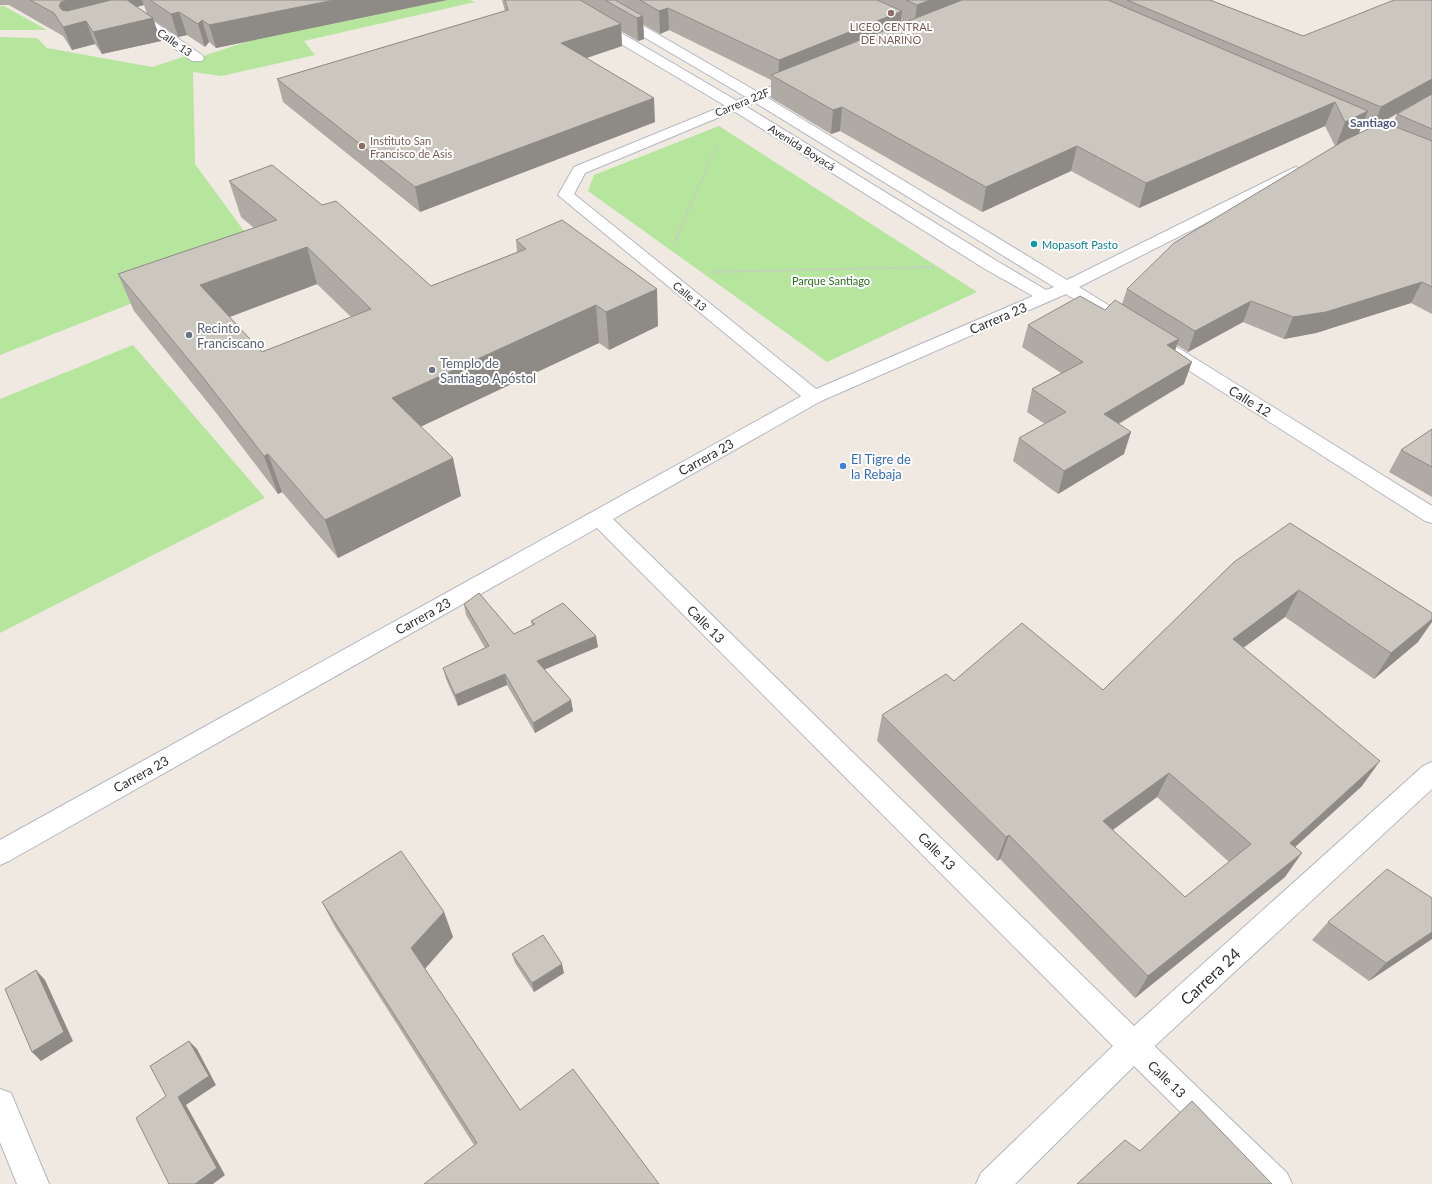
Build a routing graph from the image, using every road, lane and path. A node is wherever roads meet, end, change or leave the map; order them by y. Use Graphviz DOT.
graph roads {
  1 [pos="556,0"];
  2 [pos="590,0"];
  3 [pos="148,9"];
  4 [pos="133,13"];
  5 [pos="118,17"];
  6 [pos="197,58"];
  7 [pos="813,74"];
  8 [pos="756,96"];
  9 [pos="734,105"];
  10 [pos="1322,111"];
  11 [pos="1380,130"];
  12 [pos="1360,141"];
  13 [pos="1432,160"];
  14 [pos="1310,165"];
  15 [pos="566,195"];
  16 [pos="991,265"];
  17 [pos="661,273"];
  18 [pos="1067,286"];
  19 [pos="1046,297"];
  20 [pos="814,396"];
  21 [pos="1432,516"];
  22 [pos="598,517"];
  23 [pos="1432,773"];
  24 [pos="0,853"];
  25 [pos="1134,1046"];
  26 [pos="0,1104"];
  27 [pos="33,1184"];
  28 [pos="992,1184"];
  29 [pos="1276,1184"];
  1 -- 9 [label="street, Avenida Boyacá"];
  2 -- 8 [label="street, Avenida Boyacá"];
  3 -- 4 [label="street"];
  4 -- 5 [label="street"];
  4 -- 6 [label="street, Calle 13"];
  7 -- 8 [label="street, Carrera 22F"];
  8 -- 9 [label="street, Carrera 22F"];
  8 -- 18 [label="street, Avenida Boyacá"];
  9 -- 15 [label="street, Carrera 22F"];
  9 -- 16 [label="street, Avenida Boyacá"];
  9 -- 17 [label="path"];
  10 -- 11 [label="street"];
  11 -- 12 [label="street"];
  11 -- 13 [label="street"];
  14 -- 18 [label="street, Carrera 23"];
  15 -- 17 [label="street, Calle 13"];
  16 -- 17 [label="path"];
  16 -- 19 [label="street, Avenida Boyacá"];
  17 -- 20 [label="street, Calle 13"];
  18 -- 19 [label="street, Carrera 23"];
  18 -- 21 [label="street, Calle 12"];
  19 -- 20 [label="street, Carrera 23"];
  20 -- 22 [label="street, Carrera 23"];
  22 -- 24 [label="street, Carrera 23"];
  22 -- 25 [label="street, Calle 13"];
  23 -- 25 [label="street, Carrera 24"];
  25 -- 28 [label="street, Carrera 24"];
  25 -- 29 [label="street, Calle 13"];
  26 -- 27 [label="street"];
}
